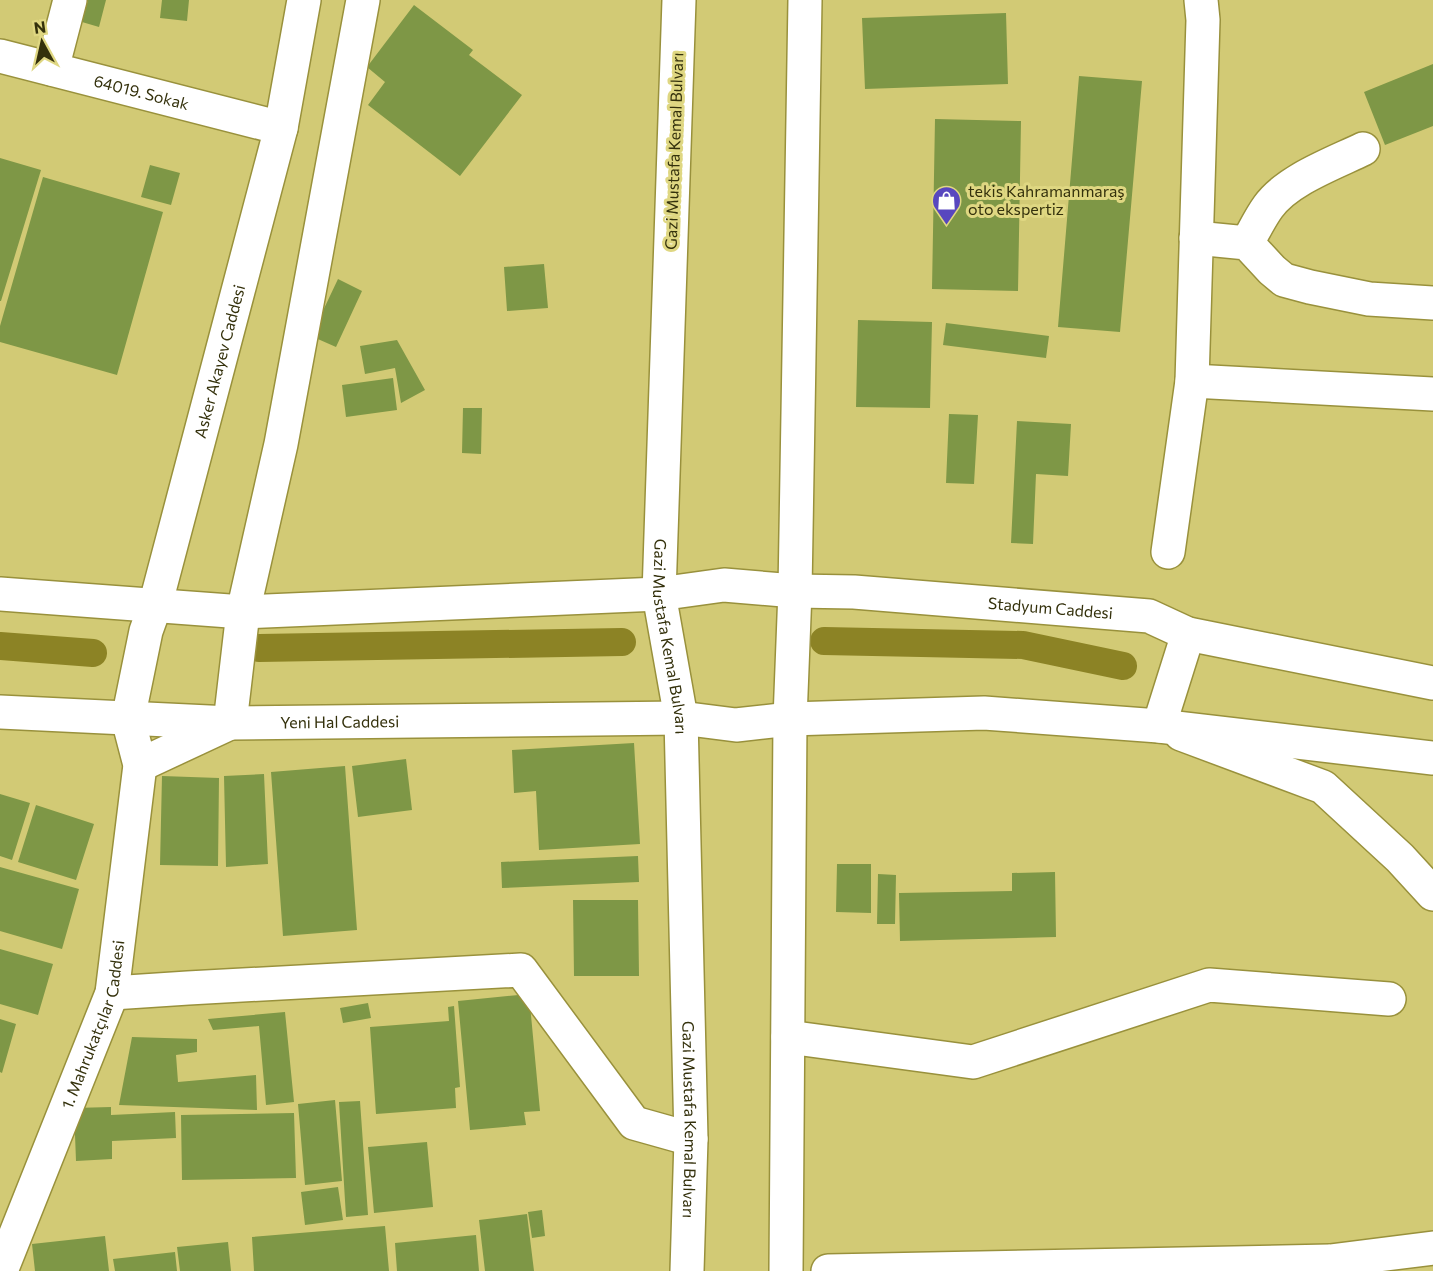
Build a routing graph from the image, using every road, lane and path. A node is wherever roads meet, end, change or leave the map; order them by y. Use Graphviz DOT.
graph roads {
  1 [pos="70,0"];
  2 [pos="304,0"];
  3 [pos="363,0"];
  4 [pos="680,0"];
  5 [pos="805,0"];
  6 [pos="1201,0"];
  7 [pos="0,56"];
  8 [pos="52,69"];
  9 [pos="281,128"];
  10 [pos="1363,149"];
  11 [pos="1196,238"];
  12 [pos="1247,243"];
  13 [pos="1433,303"];
  14 [pos="1192,381"];
  15 [pos="1433,393"];
  16 [pos="1168,552"];
  17 [pos="795,591"];
  18 [pos="0,594"];
  19 [pos="659,594"];
  20 [pos="155,606"];
  21 [pos="243,612"];
  22 [pos="1188,634"];
  23 [pos="1433,683"];
  24 [pos="0,712"];
  25 [pos="681,718"];
  26 [pos="128,719"];
  27 [pos="790,719"];
  28 [pos="230,723"];
  29 [pos="1160,726"];
  30 [pos="1433,758"];
  31 [pos="141,765"];
  32 [pos="1433,894"];
  33 [pos="112,993"];
  34 [pos="1389,999"];
  35 [pos="788,1037"];
  36 [pos="691,1139"];
  37 [pos="1433,1248"];
  38 [pos="1,1271"];
  39 [pos="687,1271"];
  40 [pos="786,1271"];
  41 [pos="828,1271"];
  1 -- 8 [label="main road"];
  2 -- 9 [label="main road, Asker Akayev Caddesi"];
  3 -- 21 [label="main road"];
  4 -- 19 [label="main road, Gazi Mustafa Kemal Bulvarı"];
  5 -- 17 [label="main road"];
  6 -- 11 [label="main road"];
  7 -- 8 [label="main road, 64019. Sokak"];
  8 -- 9 [label="main road, 64019. Sokak"];
  9 -- 20 [label="main road, Asker Akayev Caddesi"];
  10 -- 12 [label="main road"];
  11 -- 12 [label="main road"];
  11 -- 14 [label="main road"];
  12 -- 13 [label="main road"];
  14 -- 15 [label="main road"];
  14 -- 16 [label="main road"];
  17 -- 19 [label="main road, Stadyum Caddesi"];
  17 -- 22 [label="main road, Stadyum Caddesi"];
  17 -- 27 [label="main road"];
  18 -- 20 [label="main road"];
  19 -- 21 [label="main road"];
  19 -- 25 [label="main road, Gazi Mustafa Kemal Bulvarı"];
  20 -- 21 [label="main road"];
  20 -- 26 [label="main road, Asker Akayev Caddesi"];
  21 -- 28 [label="main road"];
  22 -- 23 [label="main road, Stadyum Caddesi"];
  22 -- 29 [label="main road"];
  24 -- 26 [label="main road, Yeni Hal Caddesi"];
  25 -- 27 [label="main road"];
  25 -- 28 [label="main road, Yeni Hal Caddesi"];
  25 -- 36 [label="main road, Gazi Mustafa Kemal Bulvarı"];
  26 -- 28 [label="main road, Yeni Hal Caddesi"];
  26 -- 31 [label="main road, 1. Mahrukatçılar Caddesi"];
  27 -- 29 [label="main road"];
  27 -- 35 [label="main road"];
  28 -- 31 [label="main road"];
  29 -- 30 [label="main road"];
  29 -- 32 [label="main road"];
  31 -- 33 [label="main road, 1. Mahrukatçılar Caddesi"];
  33 -- 36 [label="main road"];
  33 -- 38 [label="main road, 1. Mahrukatçılar Caddesi"];
  34 -- 35 [label="main road"];
  35 -- 40 [label="main road"];
  36 -- 39 [label="main road, Gazi Mustafa Kemal Bulvarı"];
  37 -- 41 [label="main road"];
}
